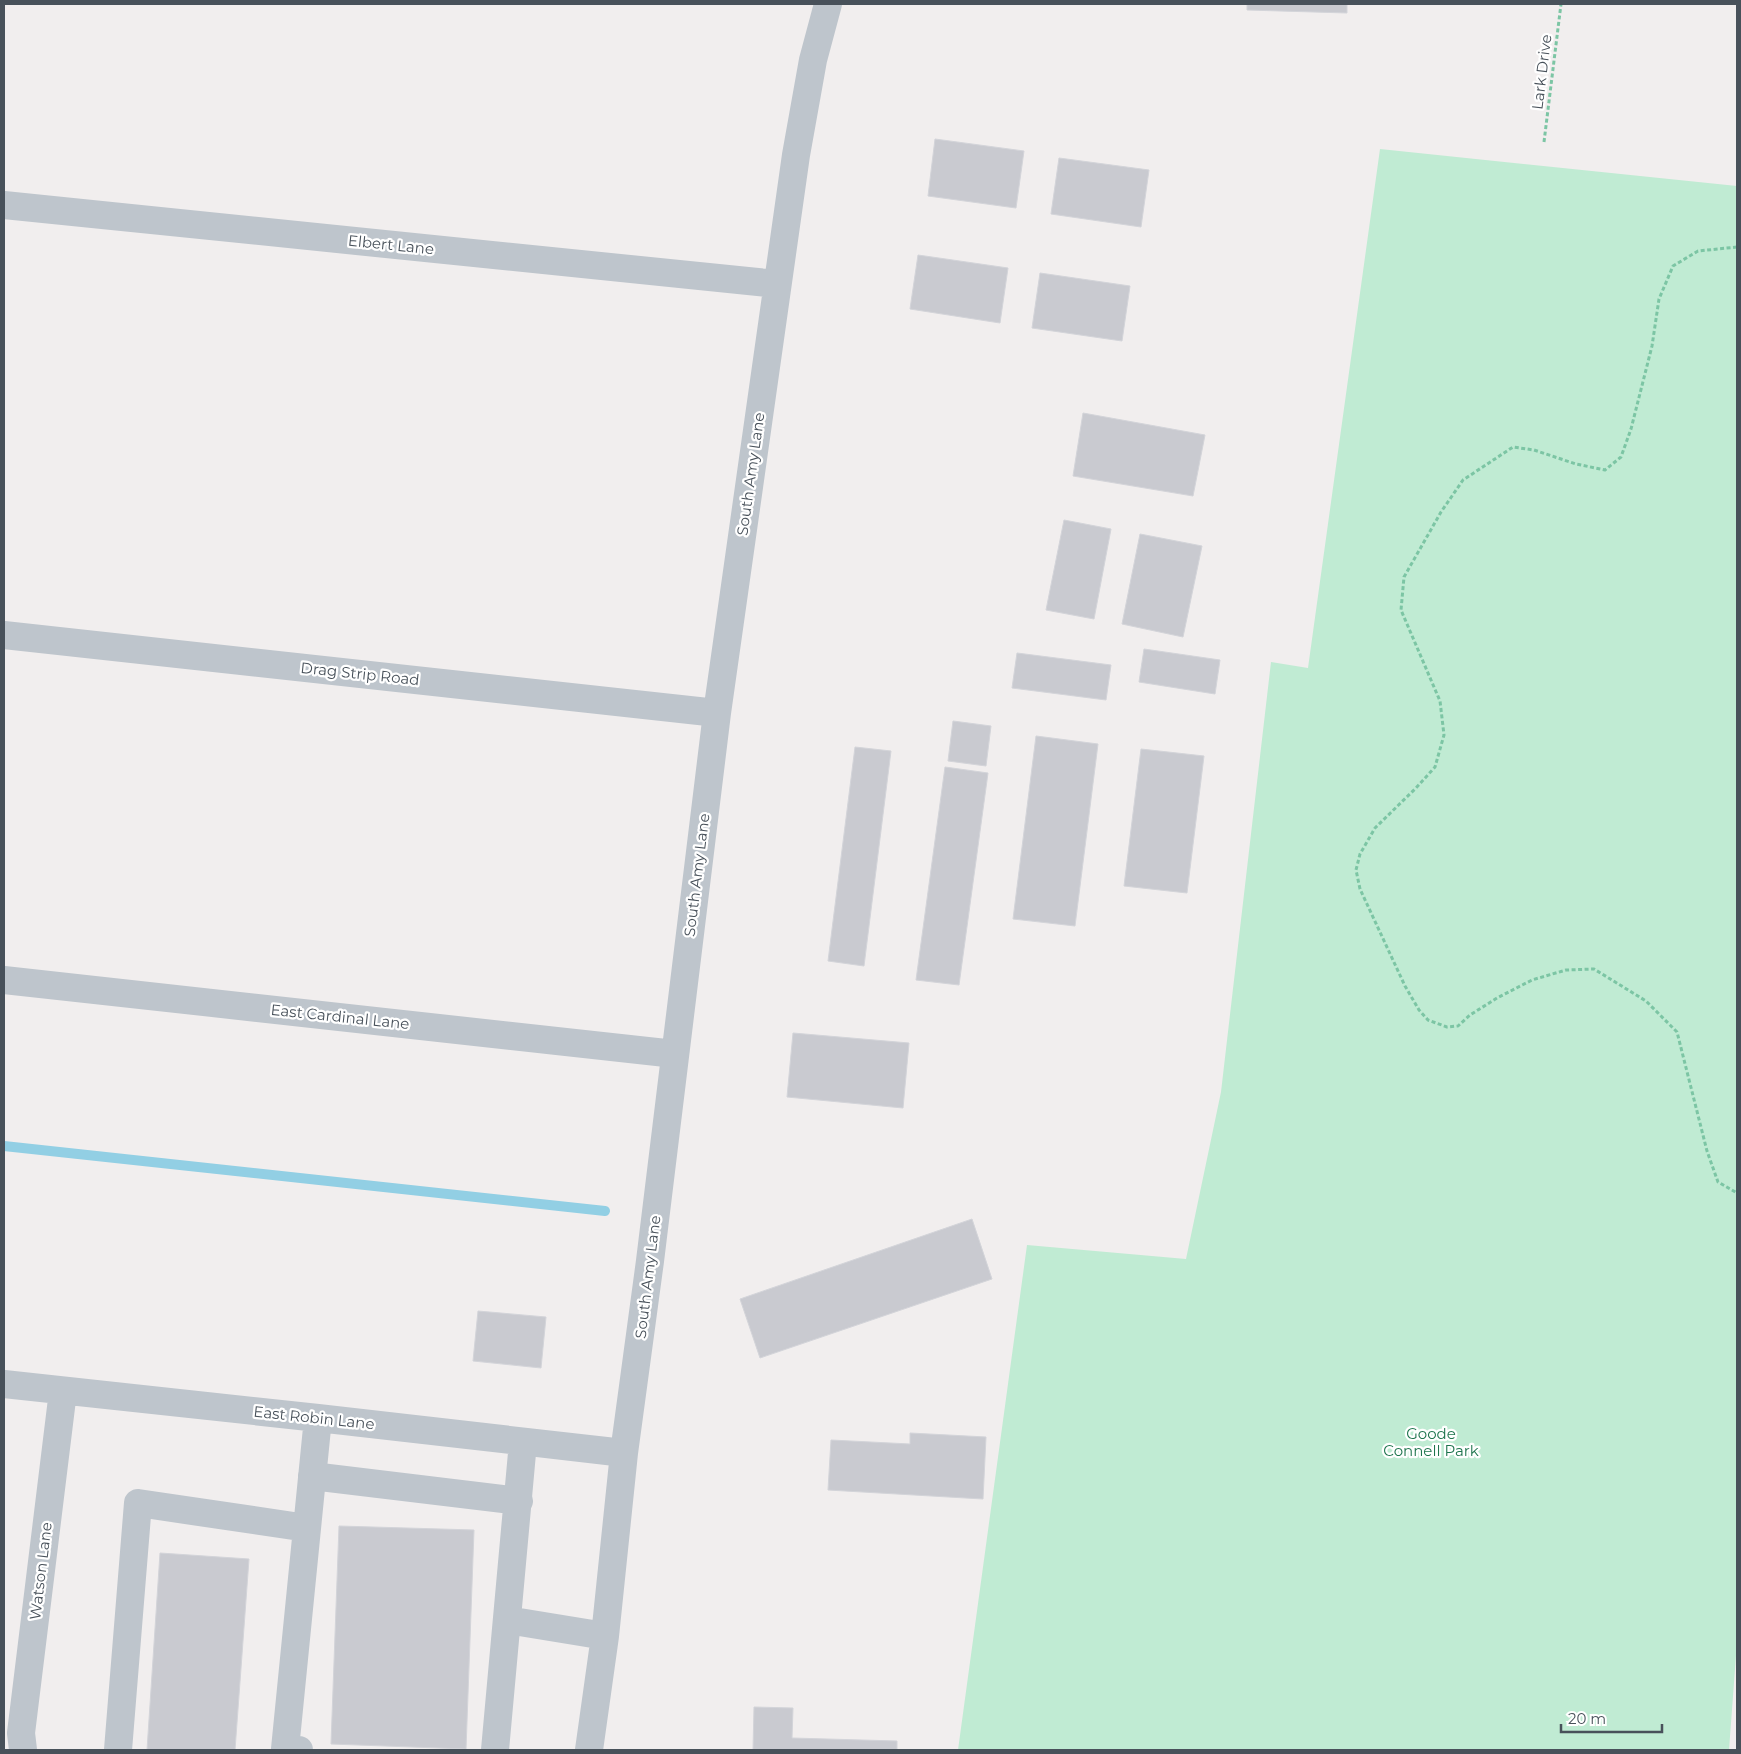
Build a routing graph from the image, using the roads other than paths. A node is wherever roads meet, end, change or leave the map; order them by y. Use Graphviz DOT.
graph roads {
  1 [pos="828,4"];
  2 [pos="4,205"];
  3 [pos="777,284"];
  4 [pos="4,635"];
  5 [pos="717,713"];
  6 [pos="4,980"];
  7 [pos="676,1054"];
  8 [pos="4,1384"];
  9 [pos="63,1391"];
  10 [pos="318,1418"];
  11 [pos="524,1442"];
  12 [pos="624,1453"];
  13 [pos="312,1476"];
  14 [pos="519,1501"];
  15 [pos="307,1528"];
  16 [pos="507,1620"];
  17 [pos="605,1636"];
  18 [pos="23,1750"];
  19 [pos="118,1750"];
  20 [pos="299,1750"];
  21 [pos="495,1750"];
  22 [pos="589,1750"];
  1 -- 3 [label="street, South Amy Lane"];
  2 -- 3 [label="street, Elbert Lane"];
  3 -- 5 [label="street, South Amy Lane"];
  4 -- 5 [label="street, Drag Strip Road"];
  5 -- 7 [label="street, South Amy Lane"];
  6 -- 7 [label="street, East Cardinal Lane"];
  7 -- 12 [label="street, South Amy Lane"];
  8 -- 9 [label="street, East Robin Lane"];
  9 -- 10 [label="street, East Robin Lane"];
  9 -- 18 [label="street, Watson Lane"];
  10 -- 11 [label="street, East Robin Lane"];
  10 -- 13 [label="street"];
  11 -- 12 [label="street, East Robin Lane"];
  11 -- 14 [label="street"];
  12 -- 17 [label="street, South Amy Lane"];
  13 -- 14 [label="street"];
  13 -- 15 [label="street"];
  14 -- 16 [label="street"];
  15 -- 19 [label="street"];
  15 -- 20 [label="street"];
  16 -- 17 [label="street"];
  16 -- 21 [label="street"];
  17 -- 22 [label="street, South Amy Lane"];
}
